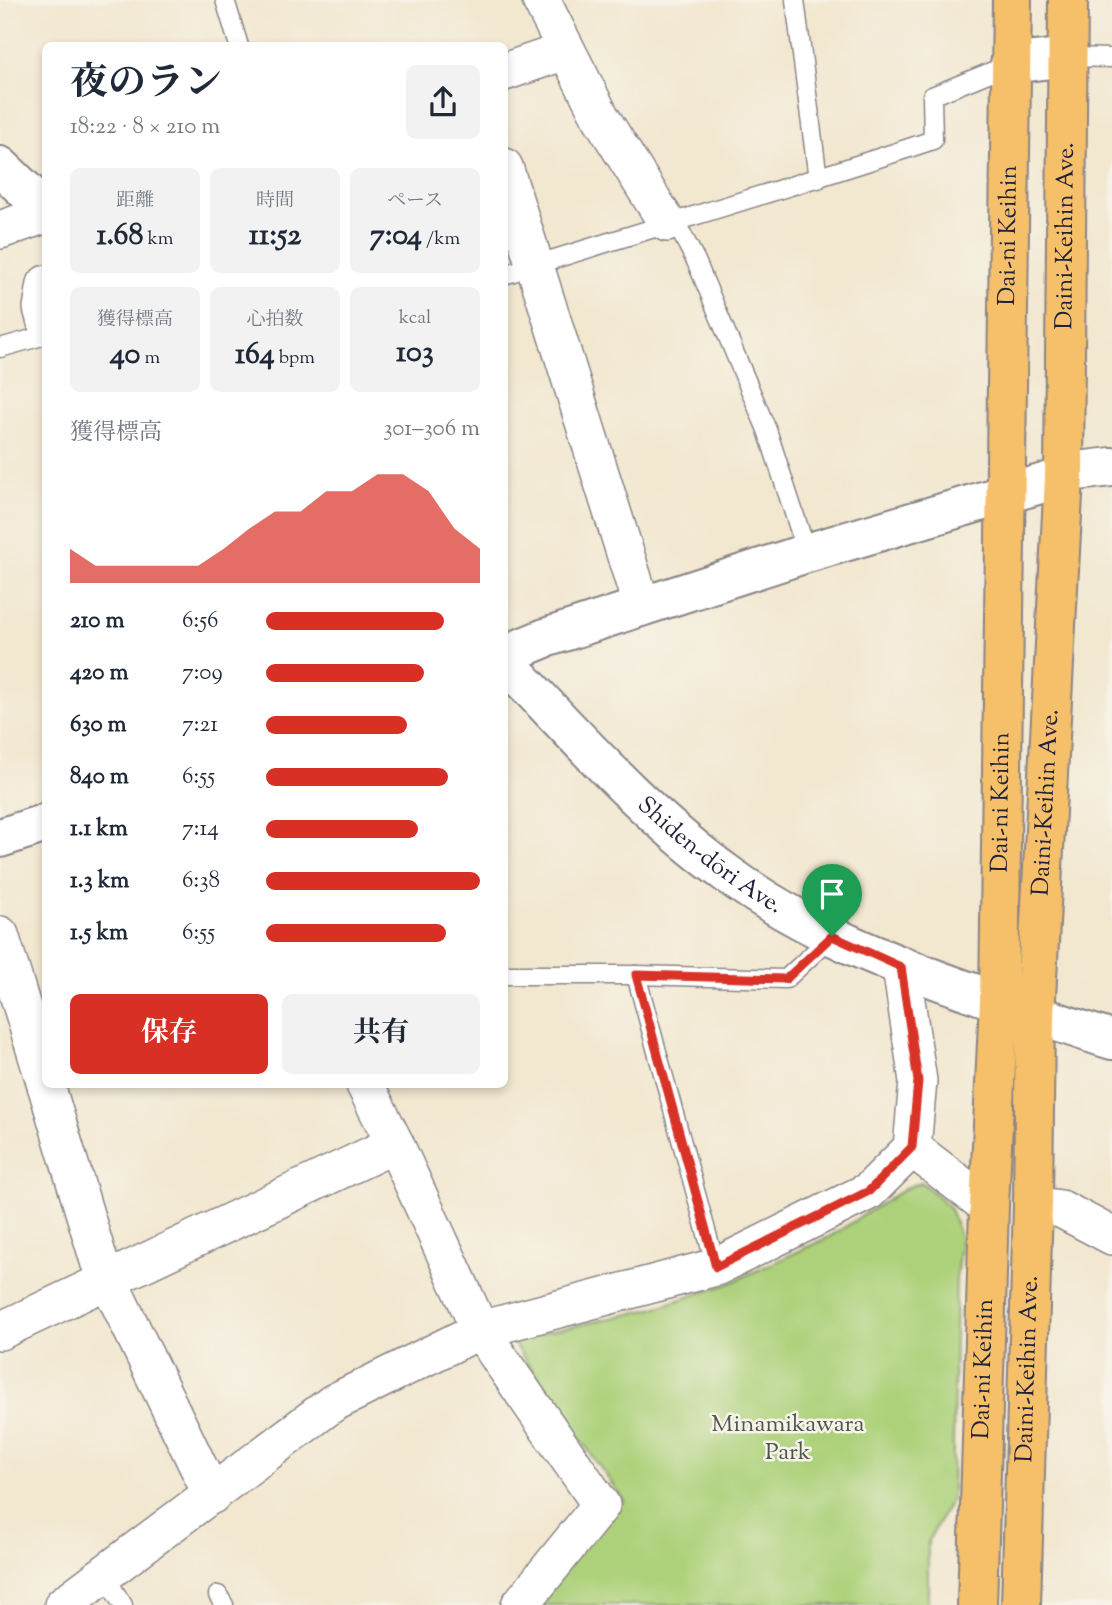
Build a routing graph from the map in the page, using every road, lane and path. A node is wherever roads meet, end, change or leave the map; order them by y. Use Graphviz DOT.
graph roads {
  1 [pos="225,0"];
  2 [pos="541,0"];
  3 [pos="795,0"];
  4 [pos="1012,0"];
  5 [pos="1068,0"];
  6 [pos="238,42"];
  7 [pos="565,51"];
  8 [pos="1068,57"];
  9 [pos="1112,58"];
  10 [pos="1010,64"];
  11 [pos="508,71"];
  12 [pos="0,166"];
  13 [pos="818,179"];
  14 [pos="508,194"];
  15 [pos="42,208"];
  16 [pos="42,214"];
  17 [pos="671,222"];
  18 [pos="0,230"];
  19 [pos="519,270"];
  20 [pos="42,336"];
  21 [pos="0,348"];
  22 [pos="1112,467"];
  23 [pos="1064,477"];
  24 [pos="1005,494"];
  25 [pos="807,553"];
  26 [pos="642,607"];
  27 [pos="508,653"];
  28 [pos="508,665"];
  29 [pos="42,824"];
  30 [pos="0,838"];
  31 [pos="0,935"];
  32 [pos="832,936"];
  33 [pos="901,967"];
  34 [pos="508,975"];
  35 [pos="636,975"];
  36 [pos="999,1001"];
  37 [pos="1035,1016"];
  38 [pos="1112,1040"];
  39 [pos="42,1072"];
  40 [pos="47,1088"];
  41 [pos="367,1088"];
  42 [pos="395,1144"];
  43 [pos="912,1147"];
  44 [pos="1033,1205"];
  45 [pos="989,1207"];
  46 [pos="1112,1236"];
  47 [pos="716,1267"];
  48 [pos="107,1279"];
  49 [pos="480,1330"];
  50 [pos="0,1331"];
  51 [pos="212,1495"];
  52 [pos="113,1590"];
  53 [pos="63,1605"];
  54 [pos="520,1605"];
  55 [pos="977,1605"];
  56 [pos="1021,1605"];
  1 -- 6 [label="lane"];
  2 -- 7 [label="street"];
  3 -- 13 [label="lane"];
  4 -- 10 [label="highway, Dai-ni Keihin"];
  5 -- 8 [label="highway, Daini-Keihin Ave."];
  7 -- 11 [label="street"];
  7 -- 17 [label="street"];
  8 -- 9 [label="lane"];
  8 -- 10 [label="street"];
  8 -- 23 [label="highway, Daini-Keihin Ave."];
  10 -- 13 [label="lane"];
  10 -- 24 [label="highway, Dai-ni Keihin"];
  12 -- 15 [label="street"];
  13 -- 17 [label="lane"];
  14 -- 19 [label="street"];
  16 -- 18 [label="street"];
  17 -- 19 [label="lane"];
  17 -- 25 [label="lane"];
  19 -- 26 [label="street"];
  20 -- 21 [label="lane"];
  22 -- 23 [label="street"];
  23 -- 24 [label="street"];
  23 -- 37 [label="highway, Daini-Keihin Ave."];
  24 -- 25 [label="street"];
  24 -- 36 [label="highway, Dai-ni Keihin"];
  25 -- 26 [label="street"];
  26 -- 27 [label="street"];
  28 -- 32 [label="street, Shiden-dōri Ave."];
  29 -- 30 [label="street"];
  31 -- 39 [label="street"];
  32 -- 33 [label="street, Shiden-dōri Ave."];
  32 -- 35 [label="lane"];
  33 -- 36 [label="street, Shiden-dōri Ave."];
  33 -- 43 [label="street"];
  34 -- 35 [label="lane"];
  35 -- 47 [label="lane"];
  36 -- 37 [label="street, Shiden-dōri Ave."];
  36 -- 45 [label="highway, Dai-ni Keihin"];
  37 -- 38 [label="street, Shiden-dōri Ave."];
  37 -- 44 [label="highway, Daini-Keihin Ave."];
  40 -- 48 [label="street"];
  41 -- 42 [label="street"];
  42 -- 48 [label="street"];
  42 -- 49 [label="street"];
  43 -- 45 [label="street"];
  43 -- 47 [label="street"];
  44 -- 46 [label="street"];
  44 -- 56 [label="highway, Daini-Keihin Ave."];
  45 -- 55 [label="highway, Dai-ni Keihin"];
  47 -- 49 [label="street"];
  48 -- 50 [label="street"];
  48 -- 51 [label="street"];
  49 -- 51 [label="street"];
  49 -- 54 [label="street"];
  51 -- 52 [label="street"];
  52 -- 53 [label="street"];
}
